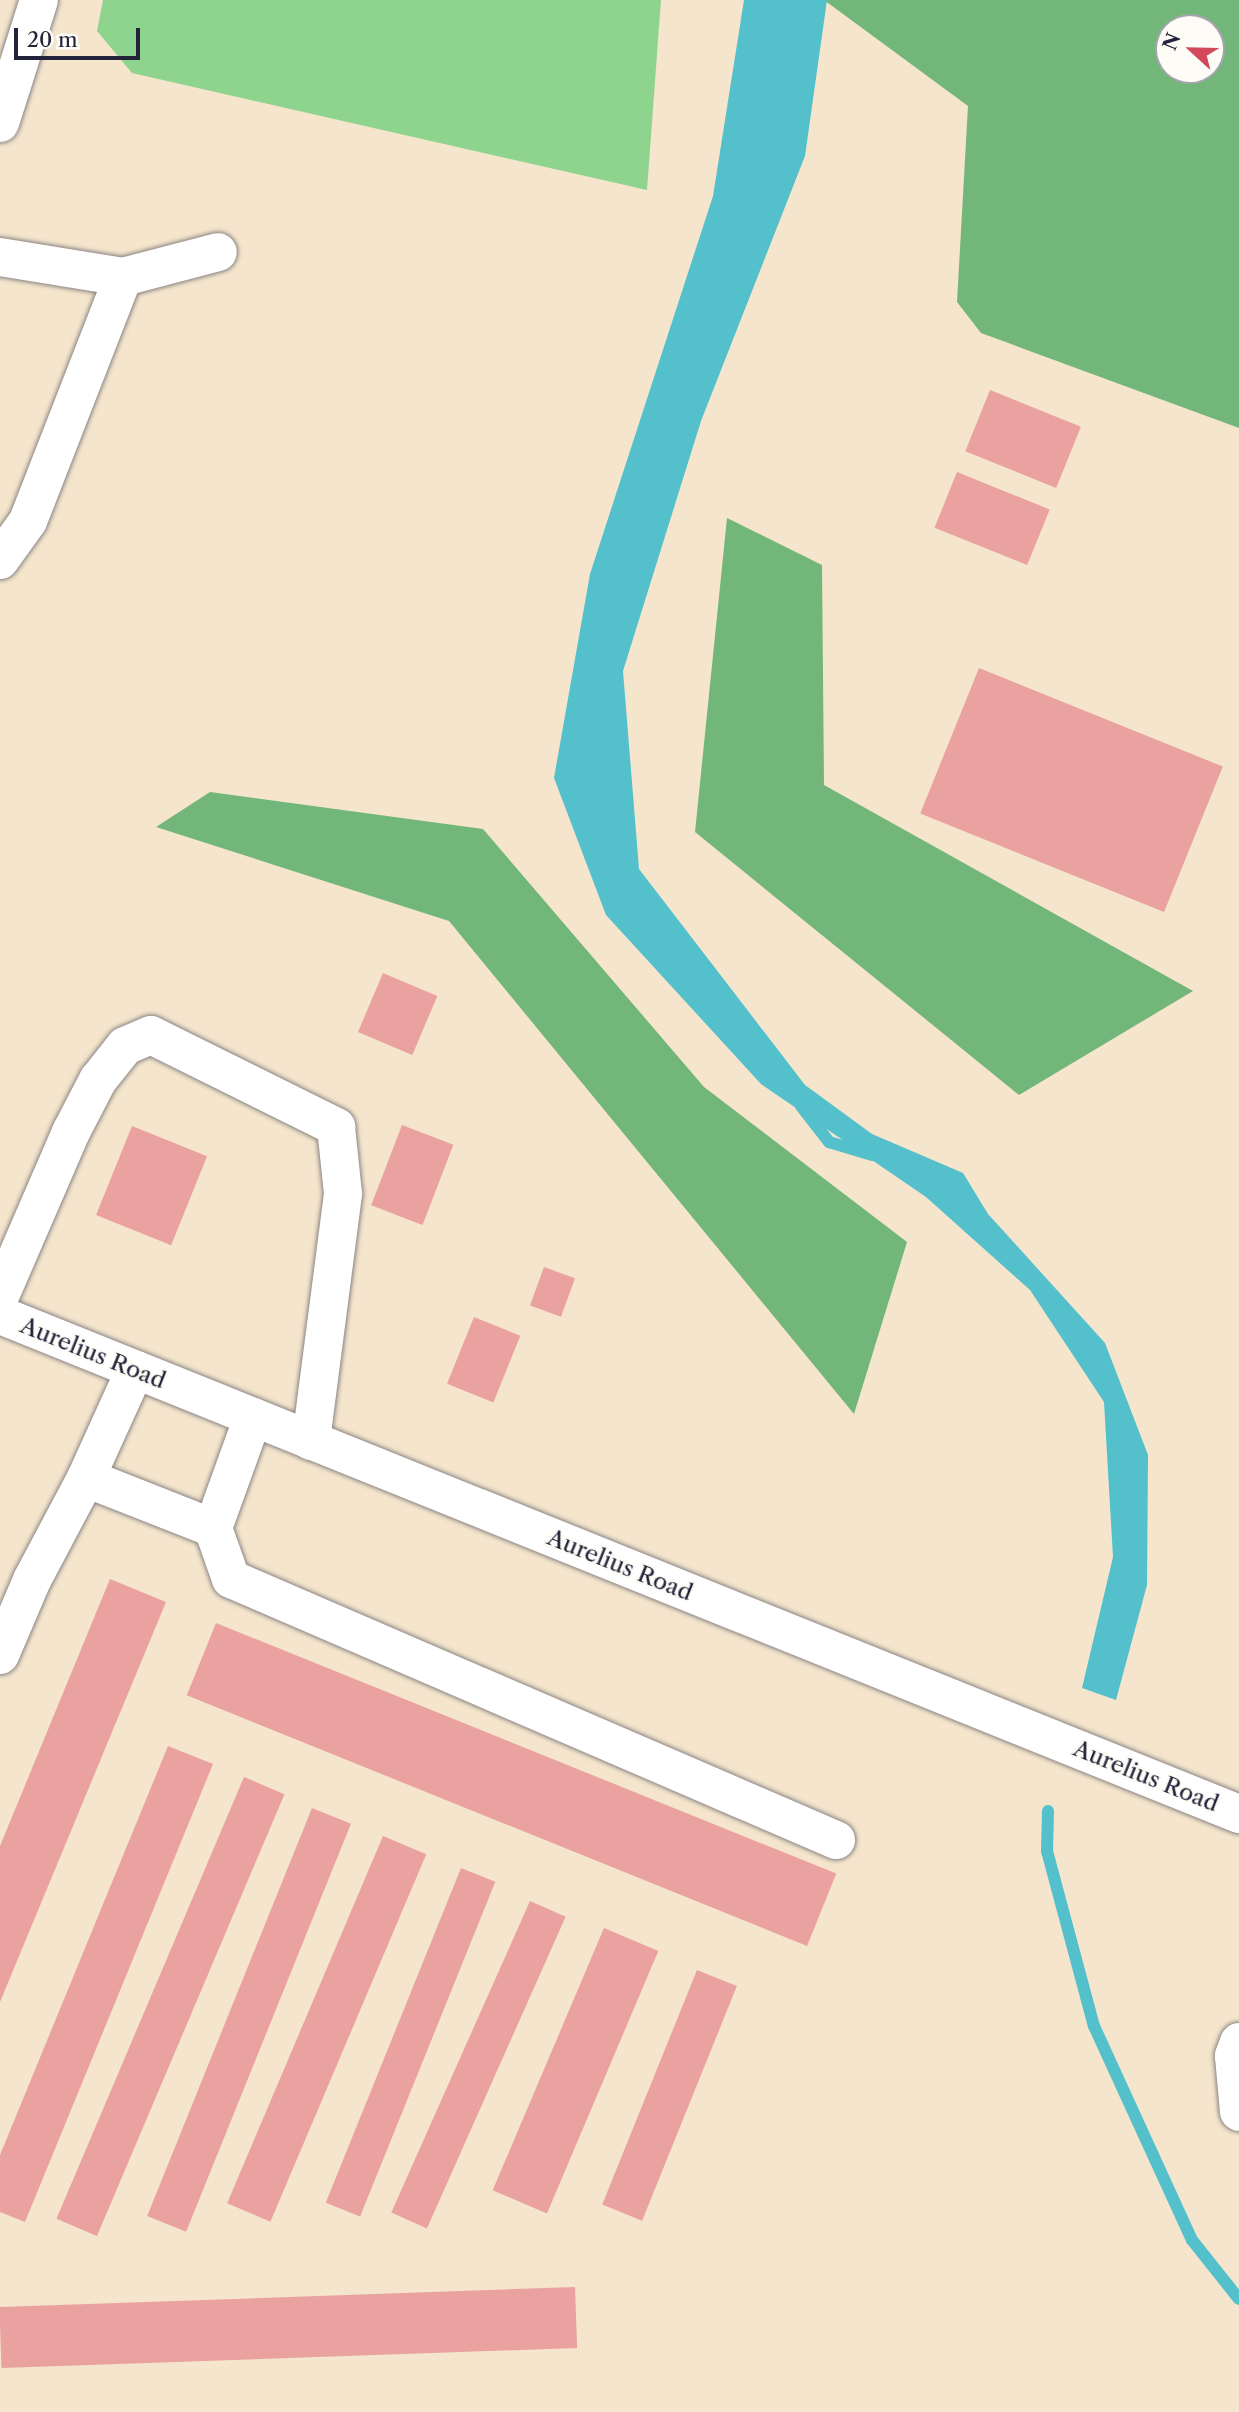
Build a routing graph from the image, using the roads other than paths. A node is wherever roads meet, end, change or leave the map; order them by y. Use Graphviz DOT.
graph roads {
  1 [pos="39,0"];
  2 [pos="0,123"];
  3 [pos="218,251"];
  4 [pos="0,257"];
  5 [pos="123,277"];
  6 [pos="0,560"];
  7 [pos="1,1313"];
  8 [pos="135,1370"];
  9 [pos="253,1417"];
  10 [pos="311,1441"];
  11 [pos="86,1478"];
  12 [pos="213,1528"];
  13 [pos="0,1655"];
  14 [pos="1239,1814"];
  15 [pos="836,1840"];
  16 [pos="1239,2042"];
  17 [pos="1239,2112"];
  1 -- 2 [label="street"];
  3 -- 5 [label="street"];
  4 -- 5 [label="street"];
  5 -- 6 [label="street"];
  7 -- 8 [label="street, Aurelius Road"];
  7 -- 10 [label="street"];
  8 -- 9 [label="street, Aurelius Road"];
  8 -- 11 [label="street"];
  9 -- 10 [label="street, Aurelius Road"];
  9 -- 12 [label="street"];
  10 -- 14 [label="street, Aurelius Road"];
  11 -- 12 [label="street"];
  11 -- 13 [label="street"];
  12 -- 15 [label="street"];
  16 -- 17 [label="street"];
}
